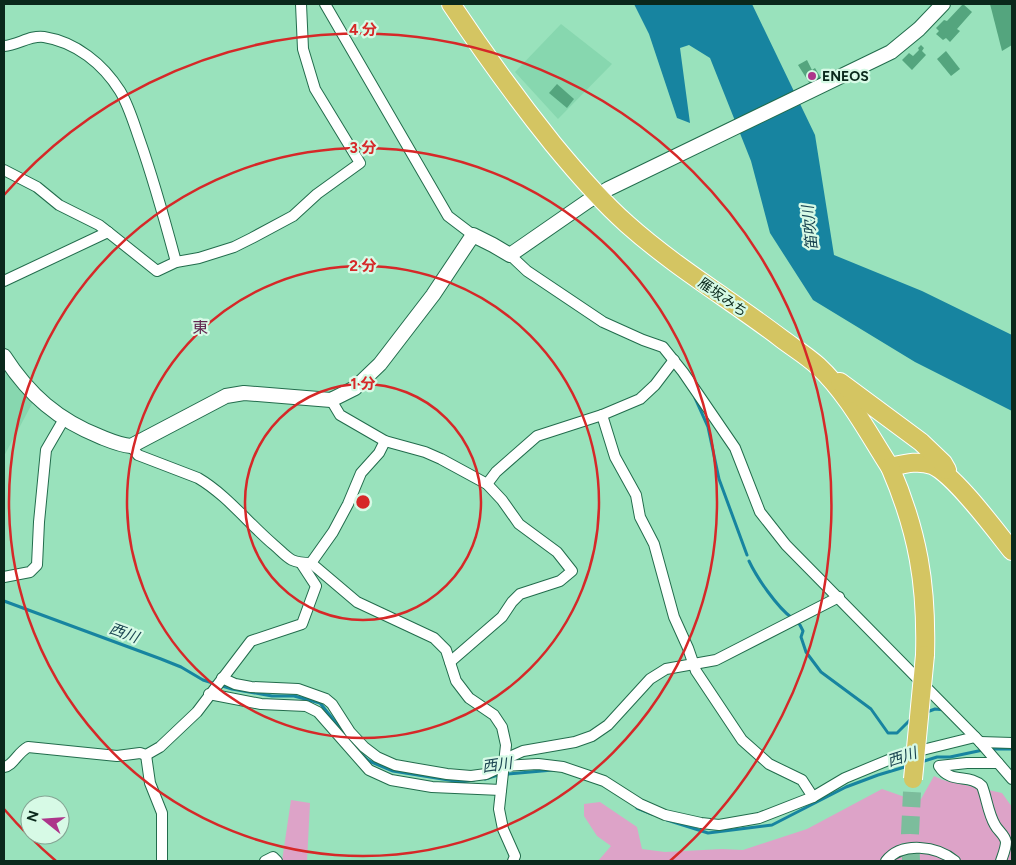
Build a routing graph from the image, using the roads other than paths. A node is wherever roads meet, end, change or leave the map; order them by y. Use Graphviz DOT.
graph roads {
  1 [pos="301,4"];
  2 [pos="325,4"];
  3 [pos="451,4"];
  4 [pos="942,4"];
  5 [pos="4,46"];
  6 [pos="4,170"];
  7 [pos="603,192"];
  8 [pos="108,232"];
  9 [pos="473,235"];
  10 [pos="510,256"];
  11 [pos="176,262"];
  12 [pos="4,281"];
  13 [pos="4,356"];
  14 [pos="674,360"];
  15 [pos="818,366"];
  16 [pos="331,400"];
  17 [pos="602,415"];
  18 [pos="64,419"];
  19 [pos="385,441"];
  20 [pos="131,446"];
  21 [pos="890,467"];
  22 [pos="953,481"];
  23 [pos="487,484"];
  24 [pos="1012,551"];
  25 [pos="306,563"];
  26 [pos="4,577"];
  27 [pos="839,597"];
  28 [pos="450,662"];
  29 [pos="694,663"];
  30 [pos="222,678"];
  31 [pos="209,694"];
  32 [pos="977,740"];
  33 [pos="1012,743"];
  34 [pos="146,755"];
  35 [pos="504,762"];
  36 [pos="998,763"];
  37 [pos="4,767"];
  38 [pos="1012,779"];
  39 [pos="501,790"];
  40 [pos="912,792"];
  41 [pos="813,797"];
  42 [pos="162,861"];
  43 [pos="265,861"];
  44 [pos="277,861"];
  45 [pos="513,861"];
  46 [pos="886,861"];
  47 [pos="955,861"];
  48 [pos="1001,861"];
  1 -- 11 [label="street"];
  2 -- 9 [label="street"];
  3 -- 7 [label="highway, 雁坂みち"];
  4 -- 7 [label="street"];
  5 -- 11 [label="street"];
  6 -- 8 [label="street"];
  7 -- 10 [label="street"];
  7 -- 15 [label="highway, 雁坂みち"];
  8 -- 11 [label="street"];
  8 -- 12 [label="street"];
  9 -- 10 [label="street"];
  9 -- 16 [label="street"];
  10 -- 14 [label="street"];
  13 -- 18 [label="street"];
  14 -- 17 [label="street"];
  14 -- 27 [label="street"];
  15 -- 21 [label="highway, 雁坂みち"];
  15 -- 22 [label="highway"];
  16 -- 19 [label="street"];
  16 -- 20 [label="street"];
  17 -- 23 [label="street"];
  17 -- 29 [label="street"];
  18 -- 20 [label="street"];
  18 -- 26 [label="street"];
  19 -- 23 [label="street"];
  19 -- 25 [label="street"];
  20 -- 25 [label="street"];
  21 -- 22 [label="highway"];
  21 -- 40 [label="highway, 雁坂みち, bridge"];
  22 -- 24 [label="highway"];
  23 -- 28 [label="street"];
  25 -- 28 [label="street"];
  25 -- 30 [label="street"];
  27 -- 29 [label="street"];
  27 -- 32 [label="street"];
  28 -- 35 [label="street"];
  29 -- 35 [label="street"];
  29 -- 41 [label="street"];
  30 -- 31 [label="street"];
  30 -- 35 [label="street"];
  31 -- 34 [label="street"];
  31 -- 39 [label="street"];
  32 -- 33 [label="street"];
  32 -- 36 [label="street"];
  32 -- 41 [label="street"];
  34 -- 37 [label="street"];
  34 -- 42 [label="street"];
  35 -- 39 [label="street"];
  35 -- 41 [label="street"];
  36 -- 38 [label="street"];
  36 -- 48 [label="street"];
  39 -- 45 [label="street"];
  43 -- 44 [label="street"];
  46 -- 47 [label="street"];
}
